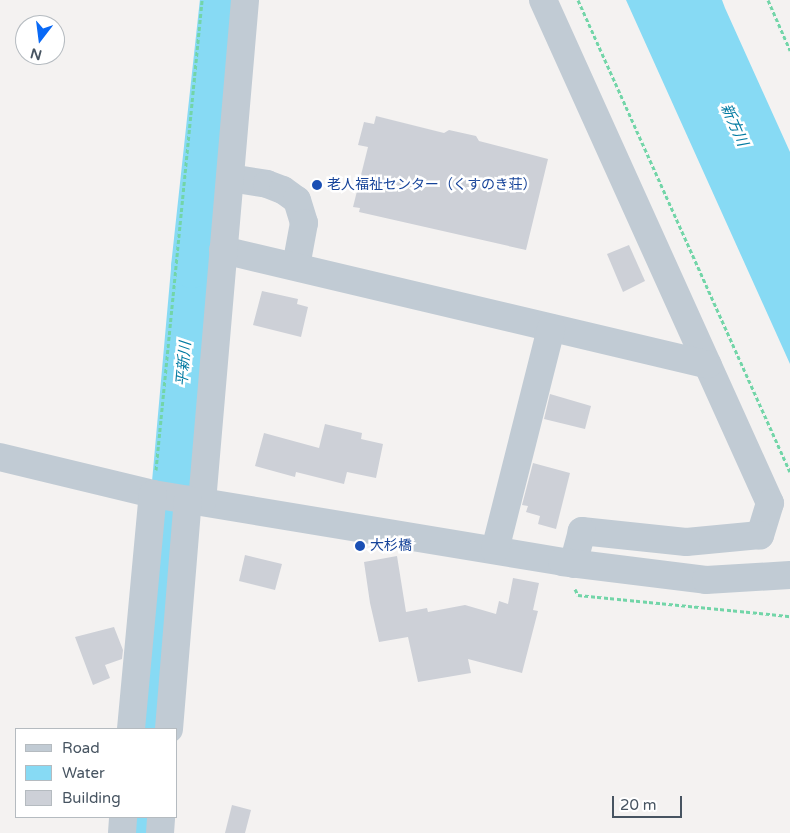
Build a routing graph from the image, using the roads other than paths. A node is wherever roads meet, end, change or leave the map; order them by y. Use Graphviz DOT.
graph roads {
  1 [pos="245,0"];
  2 [pos="543,0"];
  3 [pos="230,178"];
  4 [pos="223,250"];
  5 [pos="296,266"];
  6 [pos="551,328"];
  7 [pos="708,365"];
  8 [pos="0,457"];
  9 [pos="153,494"];
  10 [pos="195,501"];
  11 [pos="495,550"];
  12 [pos="573,564"];
  13 [pos="790,575"];
  14 [pos="131,728"];
  15 [pos="169,728"];
  16 [pos="123,818"];
  17 [pos="161,818"];
  18 [pos="122,833"];
  19 [pos="160,833"];
  1 -- 3 [label="street"];
  2 -- 7 [label="street"];
  3 -- 4 [label="street"];
  3 -- 5 [label="street"];
  4 -- 5 [label="street"];
  4 -- 10 [label="street"];
  5 -- 6 [label="street"];
  6 -- 7 [label="street"];
  6 -- 11 [label="street"];
  7 -- 12 [label="street"];
  8 -- 9 [label="street"];
  9 -- 10 [label="street"];
  9 -- 14 [label="street"];
  10 -- 11 [label="street"];
  10 -- 15 [label="street"];
  11 -- 12 [label="street"];
  12 -- 13 [label="street"];
  16 -- 18 [label="street"];
  17 -- 19 [label="street"];
}
